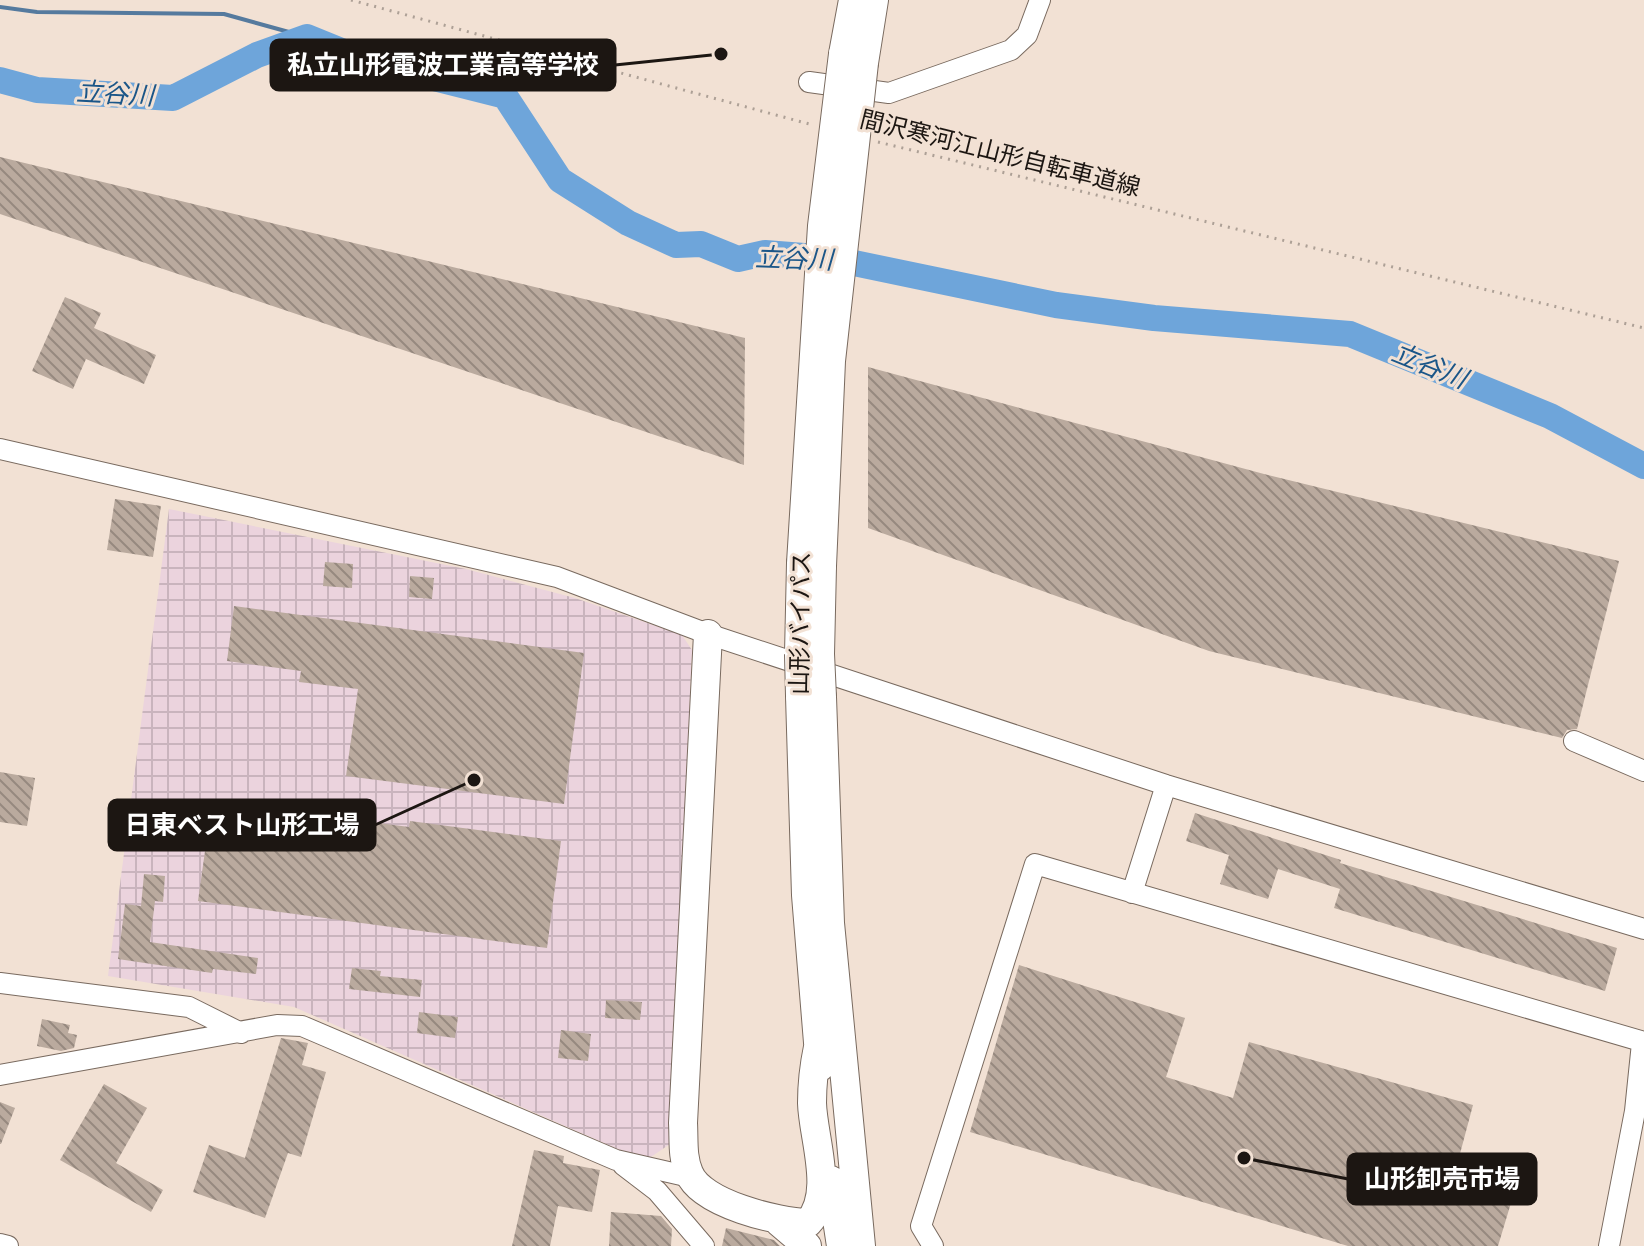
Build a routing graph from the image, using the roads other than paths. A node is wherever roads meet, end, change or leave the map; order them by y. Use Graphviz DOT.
graph roads {
  1 [pos="853,0"];
  2 [pos="874,0"];
  3 [pos="1040,0"];
  4 [pos="854,59"];
  5 [pos="809,82"];
  6 [pos="0,449"];
  7 [pos="708,634"];
  8 [pos="811,696"];
  9 [pos="1574,741"];
  10 [pos="1644,771"];
  11 [pos="1166,785"];
  12 [pos="1132,893"];
  13 [pos="1644,929"];
  14 [pos="0,983"];
  15 [pos="241,1033"];
  16 [pos="1643,1042"];
  17 [pos="818,1047"];
  18 [pos="0,1075"];
  19 [pos="616,1160"];
  20 [pos="690,1177"];
  21 [pos="779,1222"];
  22 [pos="0,1244"];
  23 [pos="8,1246"];
  24 [pos="704,1246"];
  25 [pos="807,1246"];
  26 [pos="841,1246"];
  27 [pos="861,1246"];
  28 [pos="933,1246"];
  29 [pos="1609,1246"];
  1 -- 4 [label="highway, 山形バイパス"];
  2 -- 4 [label="highway, 山形バイパス"];
  3 -- 5 [label="street"];
  4 -- 8 [label="highway, 山形バイパス, bridge"];
  6 -- 7 [label="street"];
  7 -- 11 [label="street"];
  7 -- 20 [label="highway"];
  8 -- 17 [label="highway, 山形バイパス"];
  8 -- 27 [label="highway, 山形バイパス"];
  9 -- 10 [label="street"];
  11 -- 12 [label="street"];
  11 -- 13 [label="street"];
  12 -- 16 [label="street"];
  12 -- 28 [label="street"];
  14 -- 15 [label="street"];
  15 -- 18 [label="street"];
  15 -- 19 [label="street"];
  16 -- 29 [label="street"];
  17 -- 21 [label="highway"];
  17 -- 26 [label="highway, 山形バイパス"];
  19 -- 20 [label="street"];
  19 -- 24 [label="street"];
  20 -- 21 [label="highway"];
  21 -- 25 [label="highway"];
  22 -- 23 [label="street"];
}
